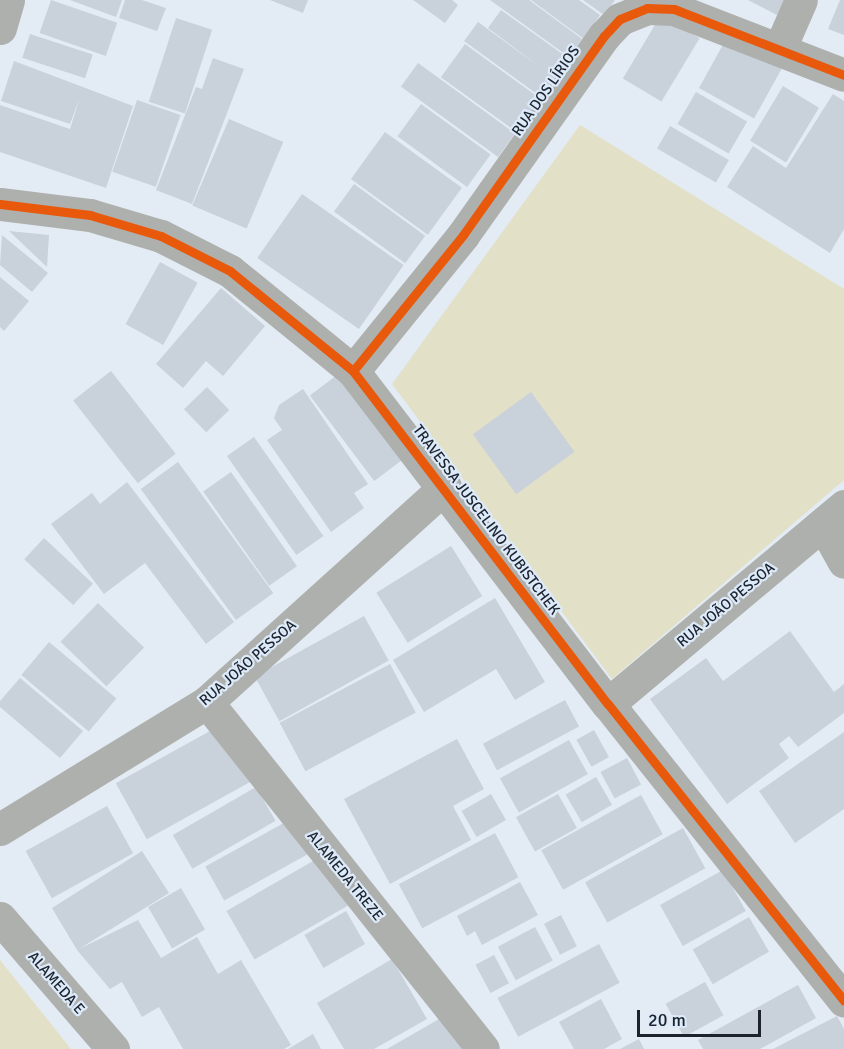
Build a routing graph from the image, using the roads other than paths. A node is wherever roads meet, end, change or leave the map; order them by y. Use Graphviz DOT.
graph roads {
  1 [pos="8,0"];
  2 [pos="801,0"];
  3 [pos="0,28"];
  4 [pos="780,48"];
  5 [pos="844,75"];
  6 [pos="0,204"];
  7 [pos="353,371"];
  8 [pos="445,487"];
  9 [pos="834,515"];
  10 [pos="844,562"];
  11 [pos="207,702"];
  12 [pos="608,704"];
  13 [pos="0,829"];
  14 [pos="0,918"];
  15 [pos="844,1001"];
  16 [pos="113,1049"];
  17 [pos="483,1049"];
  1 -- 3 [label="street"];
  2 -- 4 [label="street"];
  4 -- 5 [label="street, RUA DOS LÍRIOS"];
  4 -- 7 [label="street, RUA DOS LÍRIOS"];
  6 -- 7 [label="street, TRAVESSA JUSCELINO KUBISTCHEK"];
  7 -- 8 [label="street, TRAVESSA JUSCELINO KUBISTCHEK"];
  8 -- 11 [label="street, RUA JOÃO PESSOA"];
  8 -- 12 [label="street, TRAVESSA JUSCELINO KUBISTCHEK"];
  9 -- 10 [label="street"];
  9 -- 12 [label="street, RUA JOÃO PESSOA"];
  11 -- 13 [label="street, RUA JOÃO PESSOA"];
  11 -- 17 [label="street, ALAMEDA TREZE"];
  12 -- 15 [label="street, TRAVESSA JUSCELINO KUBISTCHEK"];
  14 -- 16 [label="street, ALAMEDA E"];
}
